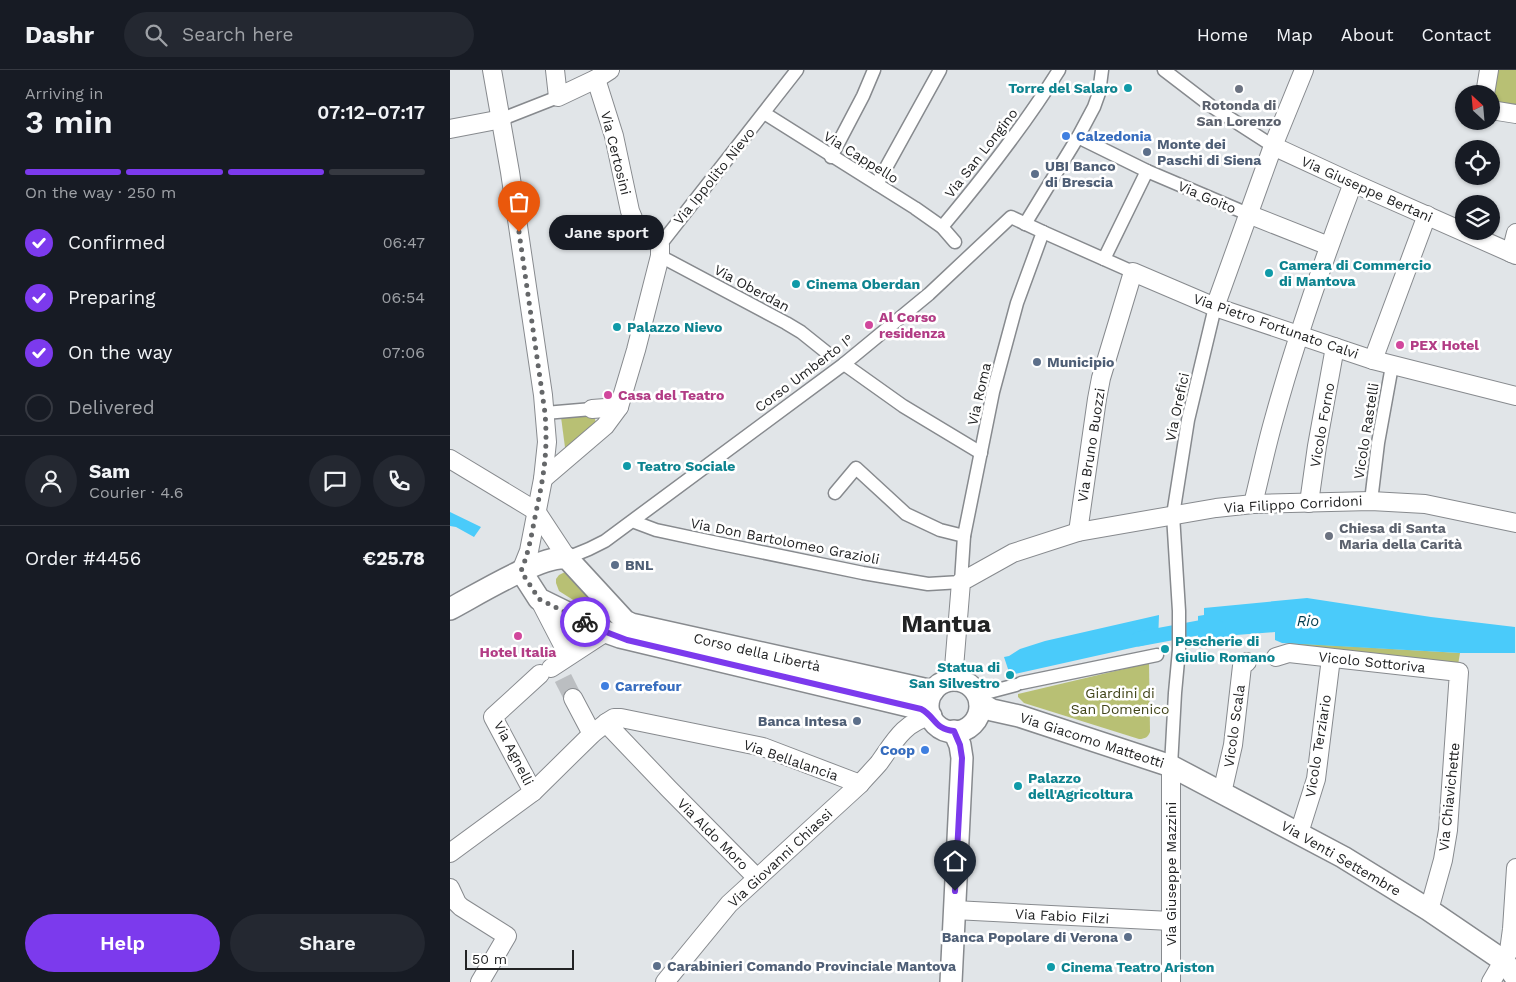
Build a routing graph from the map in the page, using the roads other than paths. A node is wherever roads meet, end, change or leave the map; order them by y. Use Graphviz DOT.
graph roads {
  1 [pos="492,70"];
  2 [pos="555,70"];
  3 [pos="797,70"];
  4 [pos="874,70"];
  5 [pos="940,70"];
  6 [pos="1059,70"];
  7 [pos="1102,70"];
  8 [pos="1164,70"];
  9 [pos="1489,70"];
  10 [pos="603,75"];
  11 [pos="1302,75"];
  12 [pos="1486,85"];
  13 [pos="558,97"];
  14 [pos="1500,111"];
  15 [pos="764,113"];
  16 [pos="1516,114"];
  17 [pos="502,119"];
  18 [pos="450,129"];
  19 [pos="1084,139"];
  20 [pos="1274,146"];
  21 [pos="831,156"];
  22 [pos="1147,172"];
  23 [pos="1352,183"];
  24 [pos="877,184"];
  25 [pos="1248,214"];
  26 [pos="1427,216"];
  27 [pos="1011,217"];
  28 [pos="1025,224"];
  29 [pos="942,227"];
  30 [pos="1516,234"];
  31 [pos="1042,236"];
  32 [pos="956,242"];
  33 [pos="1329,246"];
  34 [pos="660,250"];
  35 [pos="1514,254"];
  36 [pos="1104,259"];
  37 [pos="1133,272"];
  38 [pos="1215,306"];
  39 [pos="1298,336"];
  40 [pos="1336,347"];
  41 [pos="826,352"];
  42 [pos="1373,360"];
  43 [pos="844,364"];
  44 [pos="1392,366"];
  45 [pos="1516,396"];
  46 [pos="619,406"];
  47 [pos="592,409"];
  48 [pos="545,413"];
  49 [pos="981,453"];
  50 [pos="450,459"];
  51 [pos="544,479"];
  52 [pos="835,493"];
  53 [pos="1371,500"];
  54 [pos="1309,503"];
  55 [pos="1253,504"];
  56 [pos="536,511"];
  57 [pos="1173,515"];
  58 [pos="632,522"];
  59 [pos="1516,523"];
  60 [pos="1078,532"];
  61 [pos="964,536"];
  62 [pos="567,558"];
  63 [pos="516,574"];
  64 [pos="961,582"];
  65 [pos="539,599"];
  66 [pos="450,609"];
  67 [pos="617,626"];
  68 [pos="1157,655"];
  69 [pos="1276,657"];
  70 [pos="1331,658"];
  71 [pos="1247,662"];
  72 [pos="556,668"];
  73 [pos="953,680"];
  74 [pos="1459,682"];
  75 [pos="886,690"];
  76 [pos="933,692"];
  77 [pos="573,698"];
  78 [pos="979,699"];
  79 [pos="931,716"];
  80 [pos="599,729"];
  81 [pos="954,731"];
  82 [pos="1171,766"];
  83 [pos="860,784"];
  84 [pos="533,792"];
  85 [pos="1222,793"];
  86 [pos="1299,833"];
  87 [pos="450,853"];
  88 [pos="1516,868"];
  89 [pos="757,878"];
  90 [pos="450,888"];
  91 [pos="954,910"];
  92 [pos="1429,910"];
  93 [pos="1171,921"];
  94 [pos="1514,928"];
  95 [pos="1504,961"];
  96 [pos="1516,978"];
  97 [pos="480,982"];
  98 [pos="665,982"];
  99 [pos="950,982"];
  100 [pos="1171,982"];
  101 [pos="1491,982"];
  1 -- 17 [label="street"];
  2 -- 13 [label="street"];
  3 -- 15 [label="street, Via Ippolito Nievo"];
  4 -- 21 [label="street"];
  5 -- 24 [label="street"];
  6 -- 29 [label="street, Via San Longino"];
  7 -- 19 [label="street"];
  8 -- 20 [label="street"];
  9 -- 12 [label="street"];
  10 -- 13 [label="street"];
  10 -- 34 [label="street, Via Certosini"];
  11 -- 20 [label="street"];
  13 -- 17 [label="street"];
  14 -- 16 [label="street"];
  15 -- 21 [label="street, Via Cappello"];
  15 -- 34 [label="street, Via Ippolito Nievo"];
  17 -- 18 [label="street"];
  17 -- 48 [label="street"];
  19 -- 22 [label="street, Via Goito"];
  19 -- 28 [label="street"];
  20 -- 23 [label="street, Via Giuseppe Bertani"];
  20 -- 25 [label="street"];
  21 -- 24 [label="street, Via Cappello"];
  22 -- 25 [label="street, Via Goito"];
  22 -- 36 [label="street"];
  23 -- 26 [label="street, Via Giuseppe Bertani"];
  23 -- 33 [label="street"];
  24 -- 29 [label="street, Via Cappello"];
  25 -- 33 [label="street, Via Goito"];
  25 -- 38 [label="street"];
  26 -- 35 [label="street, Via Giuseppe Bertani"];
  26 -- 42 [label="street"];
  27 -- 28 [label="street, Via Pietro Fortunato Calvi"];
  27 -- 43 [label="street, Corso Umberto I°"];
  28 -- 31 [label="street, Via Pietro Fortunato Calvi"];
  29 -- 32 [label="street, Via Cappello"];
  30 -- 35 [label="street"];
  31 -- 36 [label="street, Via Pietro Fortunato Calvi"];
  31 -- 49 [label="street, Via Roma"];
  33 -- 39 [label="street"];
  34 -- 41 [label="street, Via Oberdan"];
  34 -- 46 [label="street, Via Ippolito Nievo"];
  36 -- 37 [label="street, Via Pietro Fortunato Calvi"];
  37 -- 38 [label="street, Via Pietro Fortunato Calvi"];
  37 -- 60 [label="street, Via Bruno Buozzi"];
  38 -- 39 [label="street, Via Pietro Fortunato Calvi"];
  38 -- 57 [label="street, Via Orefici"];
  39 -- 40 [label="street, Via Pietro Fortunato Calvi"];
  39 -- 55 [label="street"];
  40 -- 42 [label="street, Via Pietro Fortunato Calvi"];
  40 -- 54 [label="street, Vicolo Forno"];
  42 -- 44 [label="street, Via Pietro Fortunato Calvi"];
  43 -- 49 [label="street"];
  43 -- 58 [label="street, Corso Umberto I°"];
  44 -- 45 [label="street, Via Pietro Fortunato Calvi"];
  44 -- 53 [label="street, Vicolo Rastelli"];
  46 -- 47 [label="street"];
  46 -- 51 [label="street, Via Ippolito Nievo"];
  47 -- 48 [label="street"];
  48 -- 51 [label="street"];
  49 -- 61 [label="street, Via Roma"];
  50 -- 56 [label="street"];
  51 -- 56 [label="street"];
  52 -- 61 [label="street"];
  53 -- 54 [label="street, Via Filippo Corridoni"];
  53 -- 59 [label="street, Via Filippo Corridoni"];
  54 -- 55 [label="street, Via Filippo Corridoni"];
  55 -- 57 [label="street, Via Filippo Corridoni"];
  56 -- 62 [label="street"];
  56 -- 63 [label="street"];
  57 -- 60 [label="street, Via Filippo Corridoni"];
  57 -- 82 [label="street, Via Orefici"];
  58 -- 62 [label="street, Corso Umberto I°"];
  58 -- 64 [label="street, Via Don Bartolomeo Grazioli"];
  60 -- 64 [label="street, Via Filippo Corridoni"];
  61 -- 64 [label="street, Via Roma"];
  62 -- 63 [label="street"];
  62 -- 67 [label="street"];
  63 -- 65 [label="street"];
  63 -- 66 [label="street"];
  64 -- 73 [label="street"];
  65 -- 67 [label="street, Corso della Libertà"];
  65 -- 72 [label="street"];
  67 -- 72 [label="street"];
  67 -- 75 [label="street, Corso della Libertà"];
  68 -- 78 [label="street"];
  69 -- 70 [label="street, Vicolo Sottoriva"];
  70 -- 74 [label="street, Vicolo Sottoriva"];
  70 -- 86 [label="street, Vicolo Terziario"];
  71 -- 85 [label="street, Vicolo Scala"];
  72 -- 84 [label="street, Via Agnelli"];
  73 -- 76 [label="street"];
  73 -- 78 [label="street"];
  74 -- 92 [label="street, Via Chiavichette"];
  75 -- 76 [label="street"];
  75 -- 79 [label="street"];
  76 -- 79 [label="street"];
  77 -- 80 [label="street, Via Aldo Moro"];
  78 -- 81 [label="street"];
  78 -- 82 [label="street, Via Giacomo Matteotti"];
  79 -- 81 [label="street"];
  79 -- 83 [label="street, Via Giovanni Chiassi"];
  80 -- 83 [label="street, Via Bellalancia"];
  80 -- 84 [label="street"];
  80 -- 89 [label="street, Via Aldo Moro"];
  81 -- 91 [label="street"];
  82 -- 85 [label="street, Via Venti Settembre"];
  82 -- 93 [label="street, Via Giuseppe Mazzini"];
  83 -- 89 [label="street, Via Giovanni Chiassi"];
  84 -- 87 [label="street"];
  85 -- 86 [label="street, Via Venti Settembre"];
  86 -- 92 [label="street, Via Venti Settembre"];
  88 -- 94 [label="street"];
  89 -- 98 [label="street, Via Giovanni Chiassi"];
  90 -- 97 [label="street"];
  91 -- 93 [label="street, Via Fabio Filzi"];
  91 -- 99 [label="street"];
  92 -- 95 [label="street, Via Venti Settembre"];
  93 -- 100 [label="street, Via Giuseppe Mazzini"];
  94 -- 95 [label="street"];
  95 -- 96 [label="street"];
  95 -- 101 [label="street"];
}
